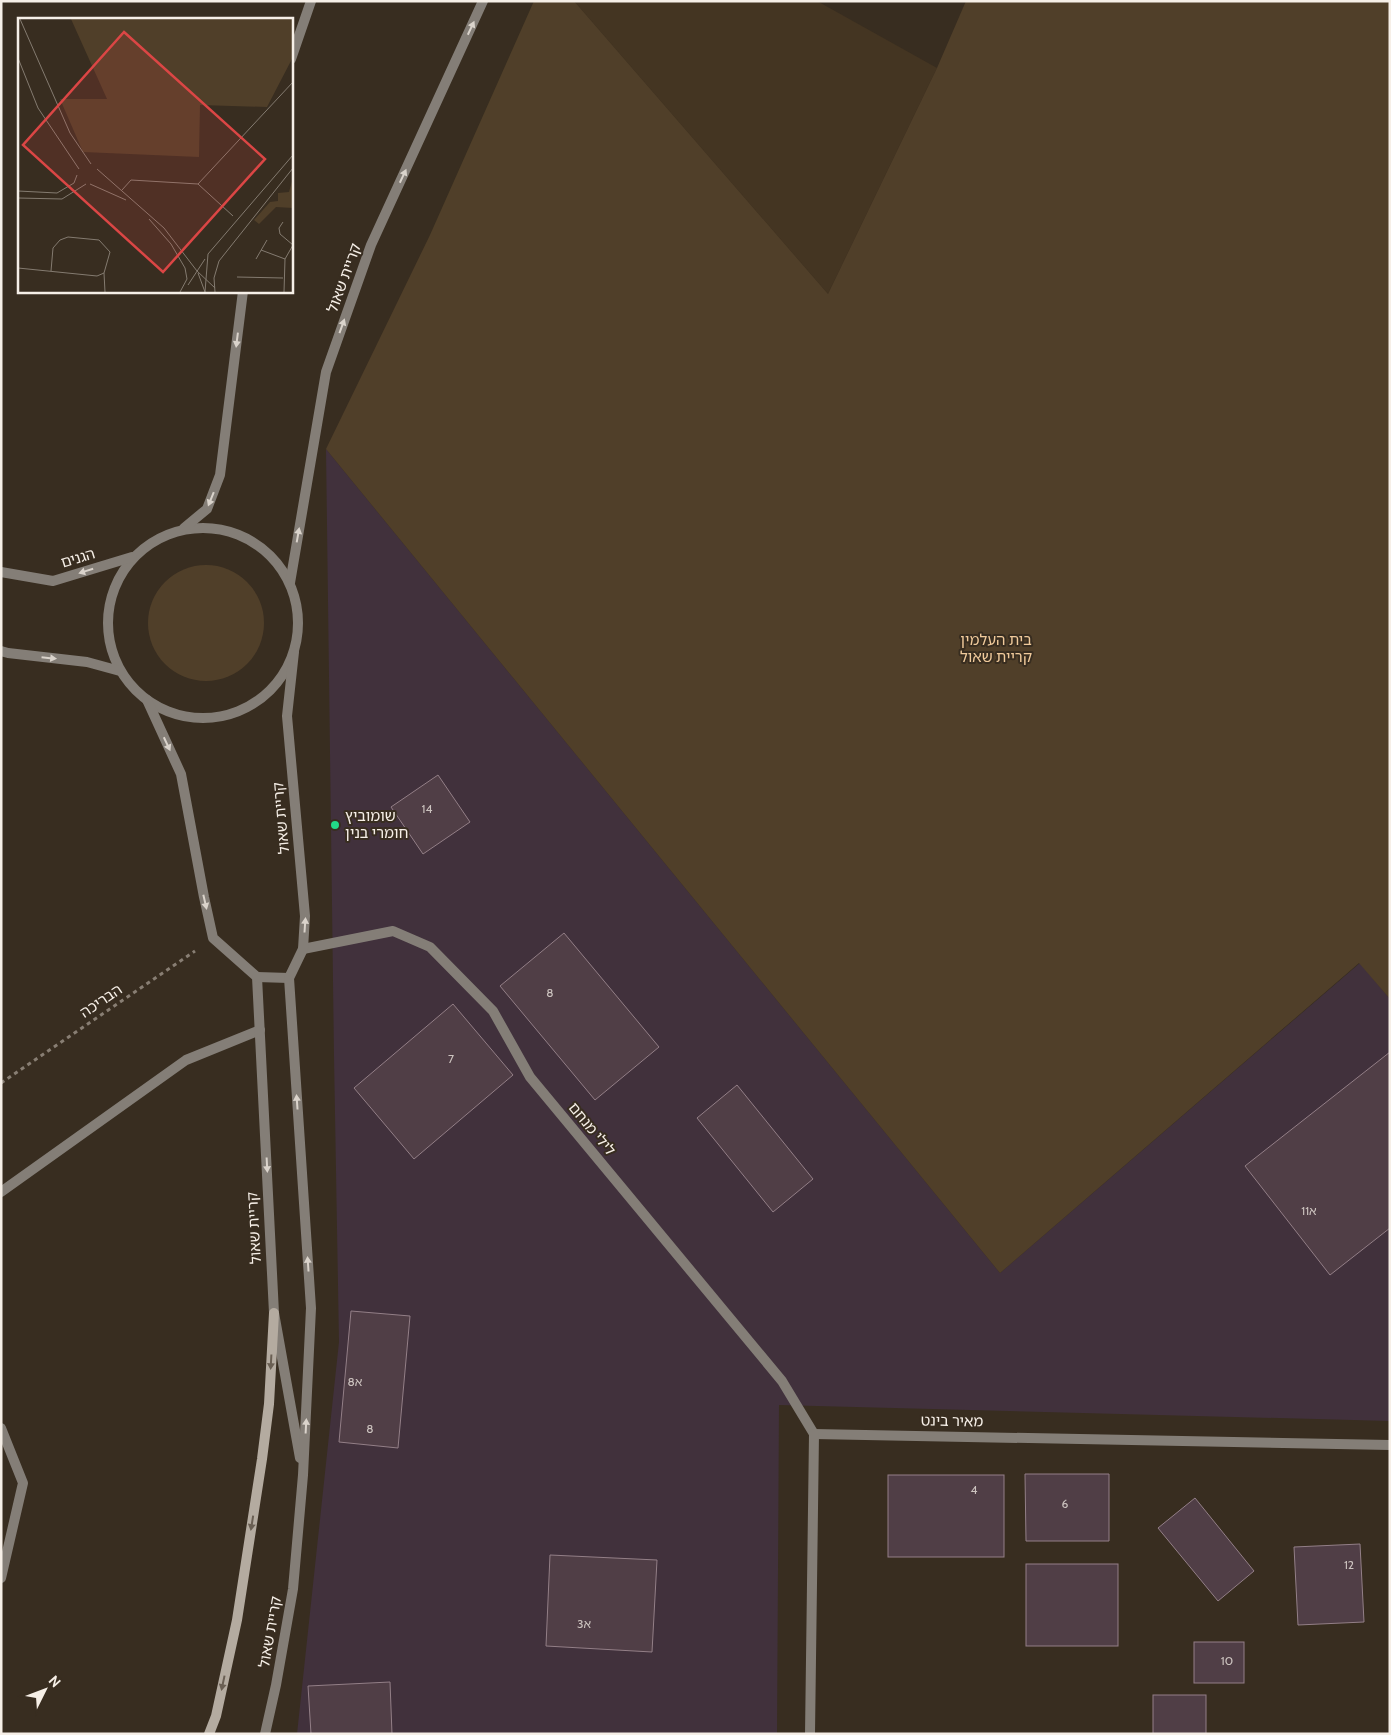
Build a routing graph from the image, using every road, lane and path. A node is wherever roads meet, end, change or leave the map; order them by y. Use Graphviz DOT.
graph roads {
  1 [pos="311,1"];
  2 [pos="483,1"];
  3 [pos="292,56"];
  4 [pos="243,292"];
  5 [pos="184,528"];
  6 [pos="132,557"];
  7 [pos="1,572"];
  8 [pos="290,583"];
  9 [pos="1,651"];
  10 [pos="294,652"];
  11 [pos="120,670"];
  12 [pos="147,700"];
  13 [pos="213,938"];
  14 [pos="303,948"];
  15 [pos="258,977"];
  16 [pos="289,978"];
  17 [pos="260,1030"];
  18 [pos="1,1083"];
  19 [pos="1,1192"];
  20 [pos="274,1313"];
  21 [pos="1,1428"];
  22 [pos="814,1434"];
  23 [pos="1390,1445"];
  24 [pos="303,1475"];
  25 [pos="1,1578"];
  26 [pos="209,1734"];
  27 [pos="265,1734"];
  28 [pos="810,1734"];
  1 -- 3 [label="street"];
  8 -- 2 [label="street, קריית שאול, one-way"];
  4 -- 5 [label="street, one-way"];
  5 -- 6 [label="street, קריית שאול"];
  5 -- 8 [label="street, קריית שאול"];
  6 -- 7 [label="street, הגנים, one-way"];
  6 -- 11 [label="street, קריית שאול"];
  8 -- 10 [label="street, קריית שאול"];
  9 -- 11 [label="street, one-way"];
  10 -- 12 [label="street, קריית שאול"];
  14 -- 10 [label="street, קריית שאול, one-way"];
  11 -- 12 [label="street, קריית שאול"];
  12 -- 13 [label="street, קריית שאול, one-way"];
  13 -- 15 [label="street"];
  13 -- 18 [label="path, הבריכה"];
  14 -- 16 [label="street, קריית שאול"];
  14 -- 22 [label="street, לילי מנחם"];
  15 -- 16 [label="street"];
  15 -- 17 [label="street, קריית שאול"];
  24 -- 16 [label="street, קריית שאול, one-way"];
  17 -- 19 [label="street"];
  17 -- 20 [label="street, קריית שאול, one-way"];
  20 -- 24 [label="street, קריית שאול"];
  20 -- 26 [label="main road, one-way"];
  21 -- 25 [label="street"];
  22 -- 23 [label="street, מאיר בינט"];
  22 -- 28 [label="street"];
  24 -- 27 [label="street, קריית שאול"];
}
